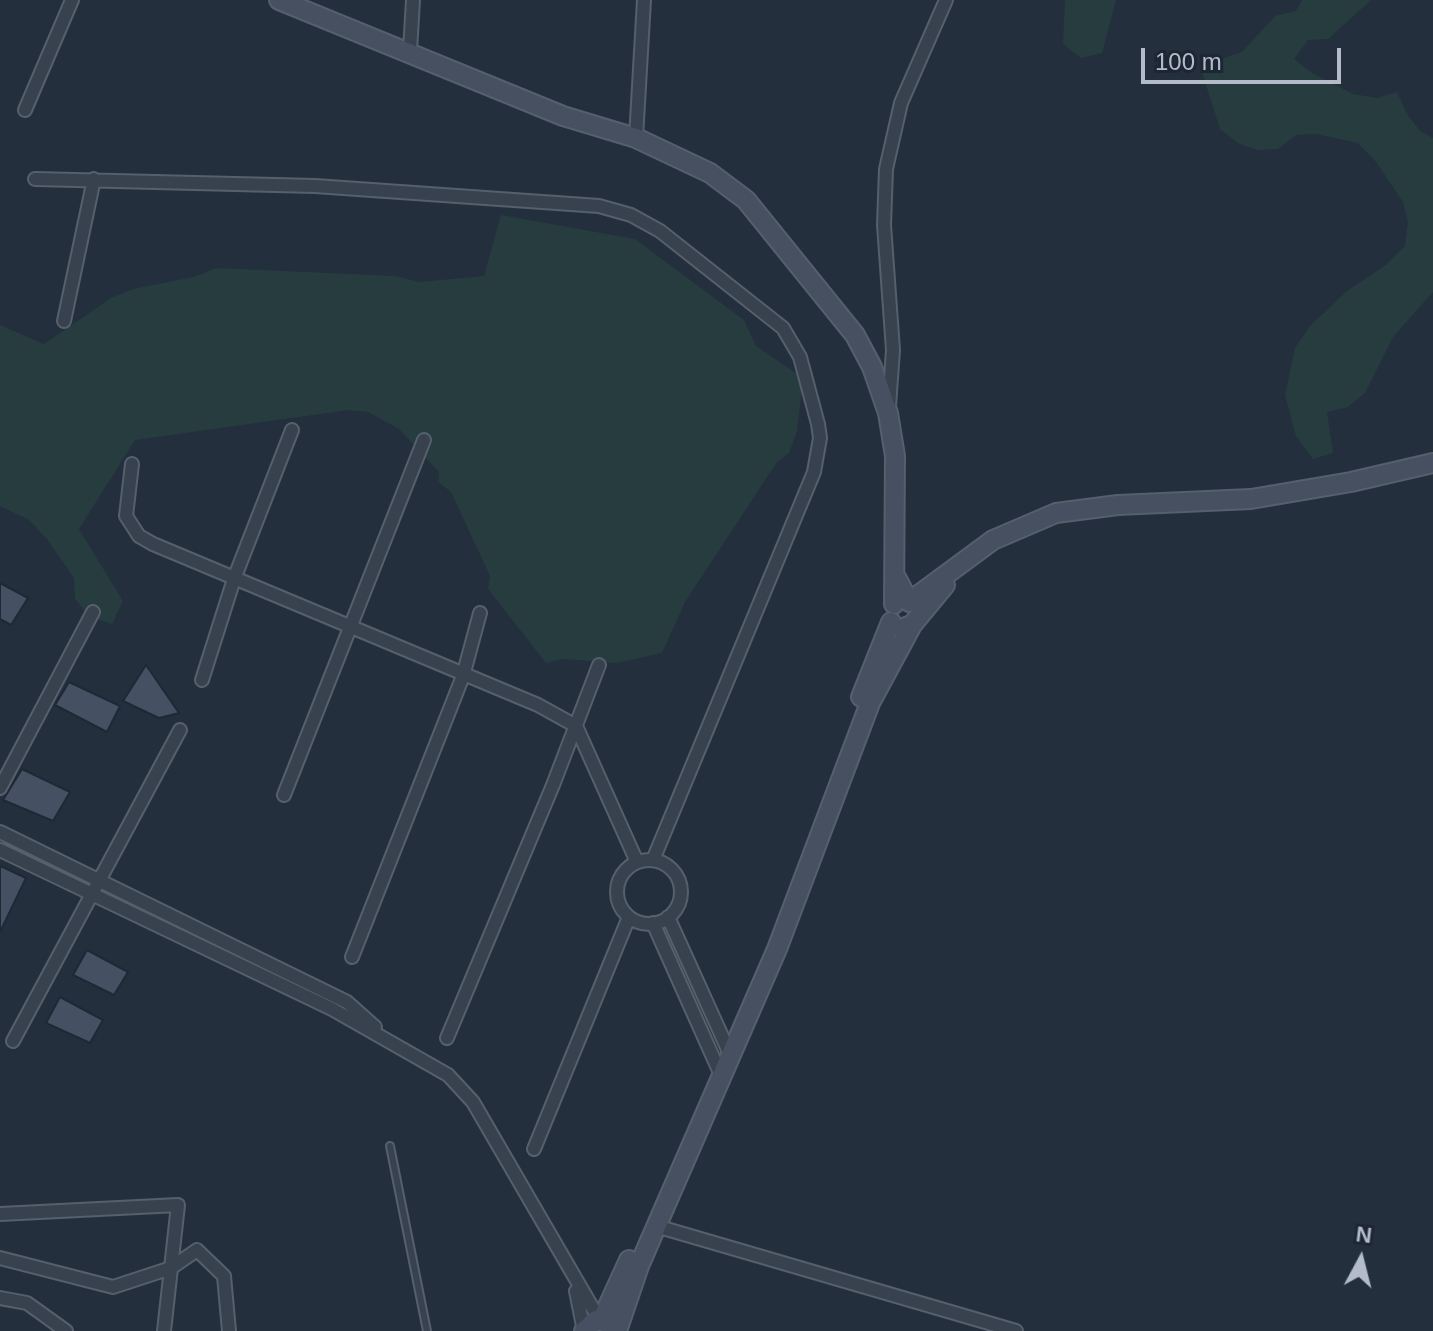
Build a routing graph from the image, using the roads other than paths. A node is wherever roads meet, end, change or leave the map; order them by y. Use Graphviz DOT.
graph roads {
  1 [pos="72,0"];
  2 [pos="279,0"];
  3 [pos="413,0"];
  4 [pos="644,0"];
  5 [pos="946,0"];
  6 [pos="410,51"];
  7 [pos="25,110"];
  8 [pos="636,138"];
  9 [pos="35,179"];
  10 [pos="94,179"];
  11 [pos="64,321"];
  12 [pos="888,413"];
  13 [pos="292,430"];
  14 [pos="424,440"];
  15 [pos="1433,463"];
  16 [pos="132,464"];
  17 [pos="234,579"];
  18 [pos="93,612"];
  19 [pos="480,613"];
  20 [pos="905,614"];
  21 [pos="348,626"];
  22 [pos="599,665"];
  23 [pos="463,676"];
  24 [pos="202,680"];
  25 [pos="576,726"];
  26 [pos="180,730"];
  27 [pos="0,788"];
  28 [pos="284,795"];
  29 [pos="0,832"];
  30 [pos="0,850"];
  31 [pos="653,860"];
  32 [pos="637,862"];
  33 [pos="97,882"];
  34 [pos="90,896"];
  35 [pos="161,911"];
  36 [pos="629,917"];
  37 [pos="668,917"];
  38 [pos="653,923"];
  39 [pos="153,925"];
  40 [pos="191,925"];
  41 [pos="184,939"];
  42 [pos="686,954"];
  43 [pos="352,957"];
  44 [pos="672,959"];
  45 [pos="270,963"];
  46 [pos="264,976"];
  47 [pos="447,1038"];
  48 [pos="389,1040"];
  49 [pos="13,1041"];
  50 [pos="722,1057"];
  51 [pos="390,1146"];
  52 [pos="534,1149"];
  53 [pos="0,1214"];
  54 [pos="656,1226"];
  55 [pos="0,1258"];
  56 [pos="171,1268"];
  57 [pos="575,1284"];
  58 [pos="0,1298"];
  59 [pos="600,1327"];
  60 [pos="66,1331"];
  61 [pos="164,1331"];
  62 [pos="229,1331"];
  63 [pos="427,1331"];
  64 [pos="1016,1331"];
  1 -- 7 [label="street"];
  2 -- 6 [label="street"];
  3 -- 6 [label="street"];
  4 -- 8 [label="street"];
  5 -- 12 [label="street"];
  6 -- 8 [label="street"];
  8 -- 12 [label="street"];
  9 -- 10 [label="street"];
  10 -- 11 [label="street"];
  10 -- 31 [label="street"];
  12 -- 20 [label="street"];
  13 -- 17 [label="street"];
  14 -- 21 [label="street"];
  15 -- 20 [label="street"];
  16 -- 17 [label="street"];
  17 -- 21 [label="street"];
  17 -- 24 [label="street"];
  18 -- 27 [label="street"];
  19 -- 23 [label="street"];
  20 -- 50 [label="street"];
  21 -- 23 [label="street"];
  21 -- 28 [label="street"];
  22 -- 25 [label="street"];
  23 -- 25 [label="street"];
  23 -- 43 [label="street"];
  25 -- 32 [label="street"];
  25 -- 47 [label="street"];
  26 -- 33 [label="street"];
  29 -- 33 [label="street"];
  30 -- 34 [label="street"];
  31 -- 32 [label="street"];
  31 -- 37 [label="street"];
  32 -- 36 [label="street"];
  33 -- 34 [label="street"];
  33 -- 35 [label="street"];
  34 -- 39 [label="street"];
  34 -- 49 [label="street"];
  35 -- 39 [label="street"];
  35 -- 40 [label="street"];
  36 -- 38 [label="street"];
  36 -- 52 [label="street"];
  37 -- 38 [label="street"];
  37 -- 42 [label="street"];
  38 -- 44 [label="street"];
  39 -- 41 [label="street"];
  40 -- 41 [label="street"];
  40 -- 45 [label="street"];
  41 -- 46 [label="street"];
  42 -- 44 [label="street"];
  42 -- 50 [label="street"];
  44 -- 50 [label="street"];
  45 -- 46 [label="street"];
  45 -- 48 [label="street"];
  46 -- 48 [label="street"];
  48 -- 57 [label="street"];
  50 -- 54 [label="street"];
  50 -- 59 [label="street"];
  51 -- 63 [label="lane"];
  53 -- 56 [label="street"];
  54 -- 59 [label="street"];
  54 -- 64 [label="street"];
  55 -- 56 [label="street"];
  56 -- 61 [label="street"];
  56 -- 62 [label="street"];
  57 -- 59 [label="street"];
  57 -- 59 [label="street"];
  58 -- 60 [label="street"];
}
